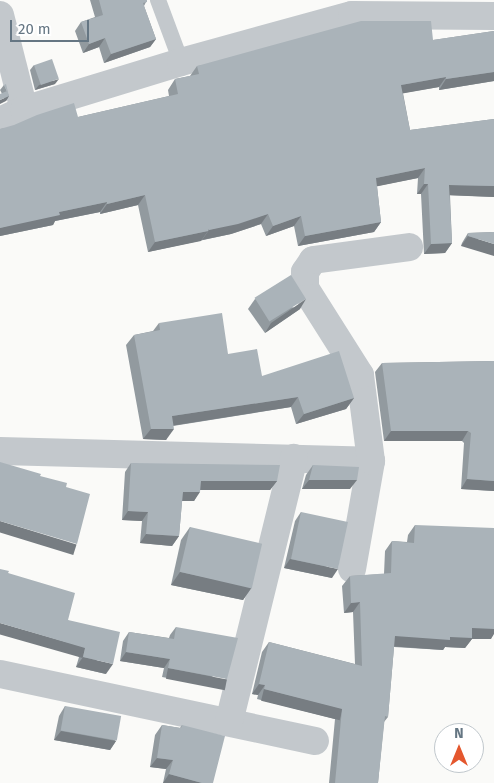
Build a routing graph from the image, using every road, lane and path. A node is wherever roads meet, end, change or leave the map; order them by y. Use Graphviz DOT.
graph roads {
  1 [pos="158,0"];
  2 [pos="353,7"];
  3 [pos="0,15"];
  4 [pos="494,16"];
  5 [pos="181,62"];
  6 [pos="24,110"];
  7 [pos="0,121"];
  8 [pos="410,247"];
  9 [pos="0,451"];
  10 [pos="294,458"];
  11 [pos="370,461"];
  12 [pos="352,569"];
  13 [pos="0,674"];
  14 [pos="228,722"];
  15 [pos="315,741"];
  1 -- 5 [label="lane"];
  2 -- 4 [label="street"];
  2 -- 5 [label="street"];
  3 -- 6 [label="street"];
  5 -- 6 [label="street"];
  6 -- 7 [label="street"];
  8 -- 11 [label="street"];
  9 -- 10 [label="street"];
  10 -- 11 [label="street"];
  10 -- 14 [label="street"];
  11 -- 12 [label="street"];
  13 -- 14 [label="street"];
  14 -- 15 [label="street"];
}
